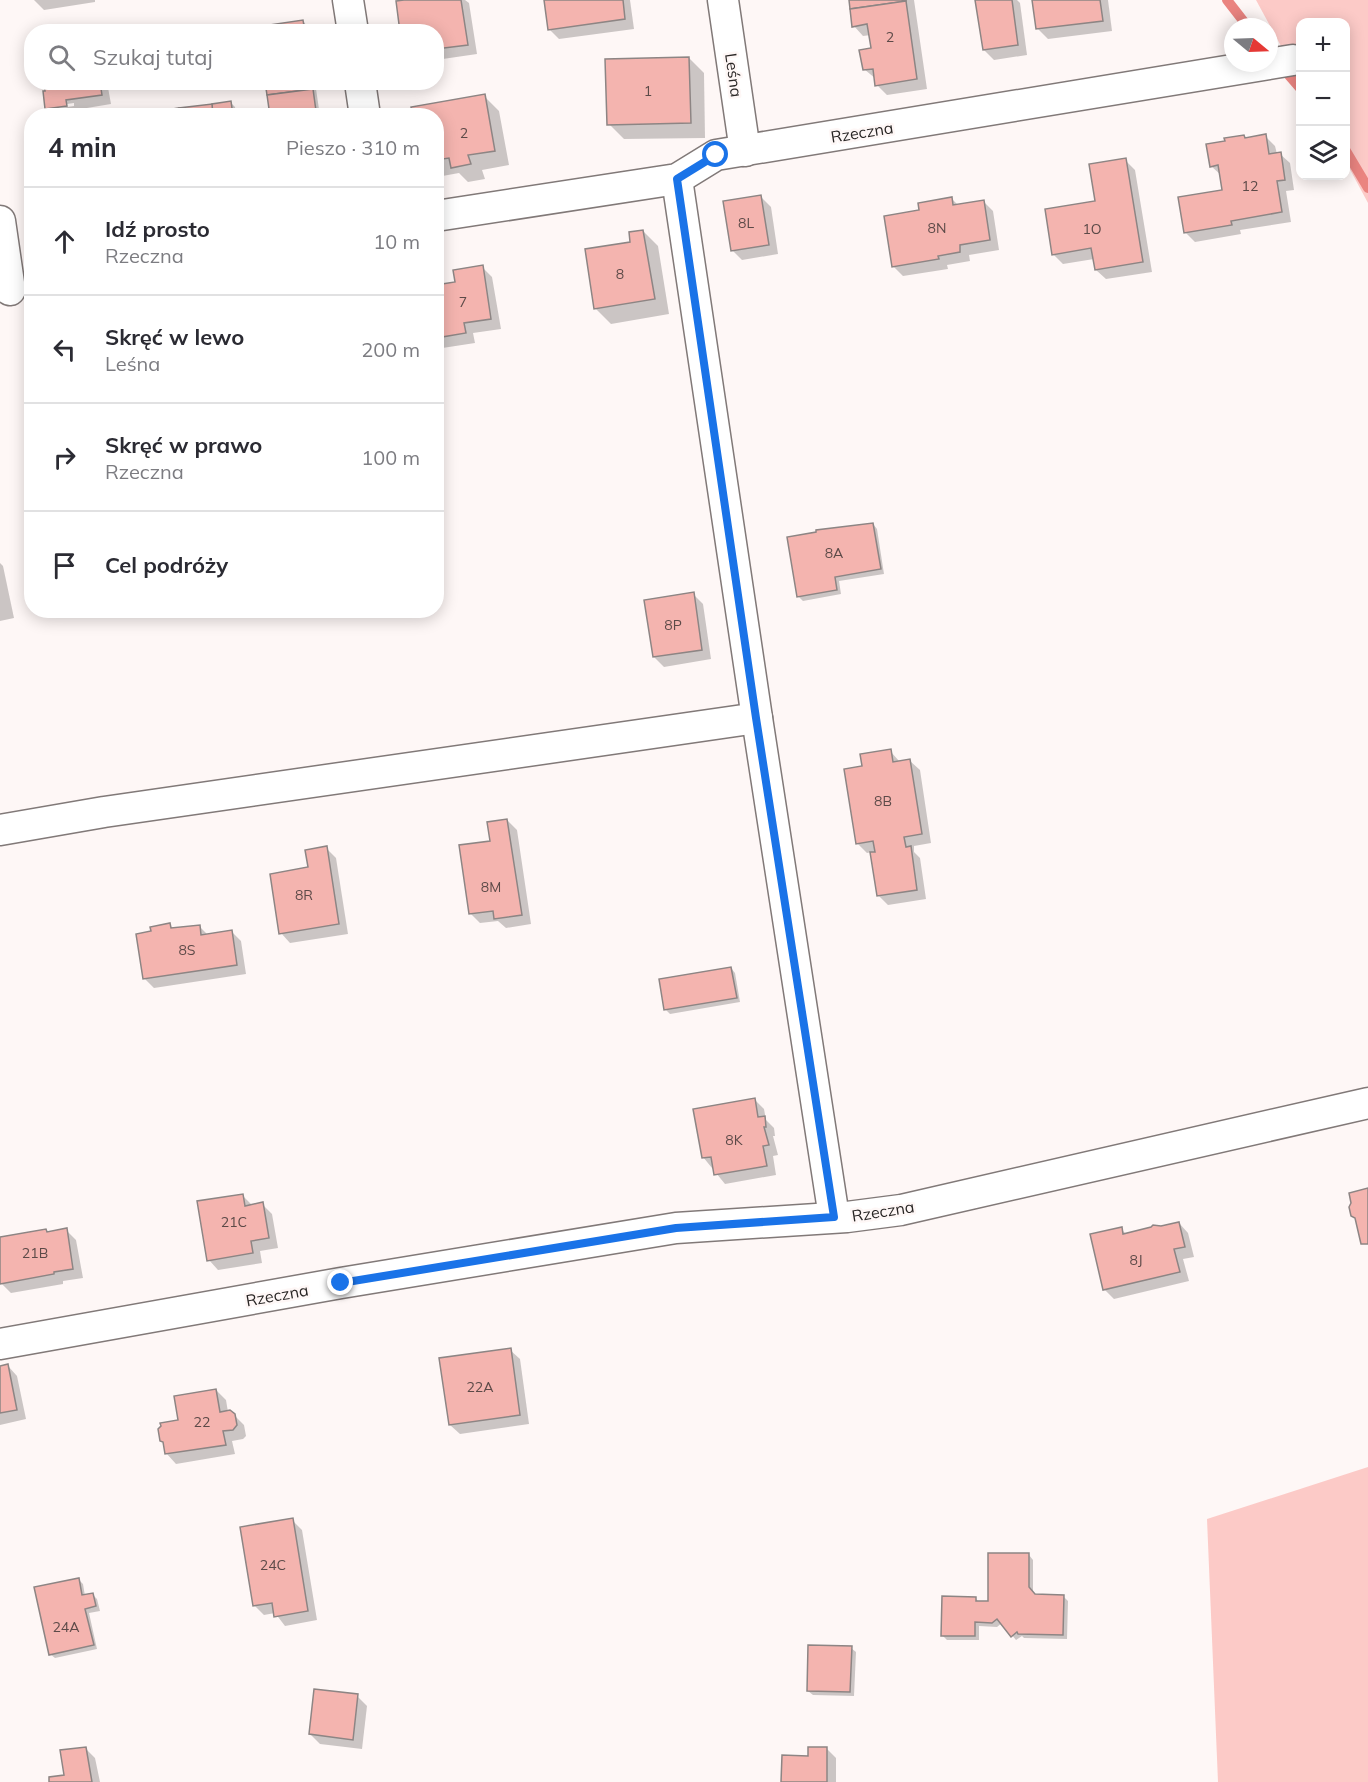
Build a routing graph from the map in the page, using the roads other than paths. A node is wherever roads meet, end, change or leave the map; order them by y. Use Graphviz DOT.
graph roads {
  1 [pos="348,0"];
  2 [pos="723,0"];
  3 [pos="352,24"];
  4 [pos="1293,60"];
  5 [pos="361,90"];
  6 [pos="364,108"];
  7 [pos="745,151"];
  8 [pos="677,179"];
  9 [pos="444,215"];
  10 [pos="0,221"];
  11 [pos="14,289"];
  12 [pos="756,718"];
  13 [pos="0,830"];
  14 [pos="1368,1103"];
  15 [pos="834,1217"];
  16 [pos="0,1344"];
  1 -- 3 [label="street"];
  2 -- 7 [label="street, Leśna"];
  4 -- 7 [label="street, Rzeczna"];
  5 -- 6 [label="street"];
  7 -- 8 [label="street, Rzeczna"];
  8 -- 9 [label="street, Rzeczna"];
  8 -- 12 [label="street"];
  10 -- 11 [label="street"];
  12 -- 13 [label="street"];
  12 -- 15 [label="street"];
  14 -- 15 [label="street, Rzeczna"];
  15 -- 16 [label="street, Rzeczna"];
}
